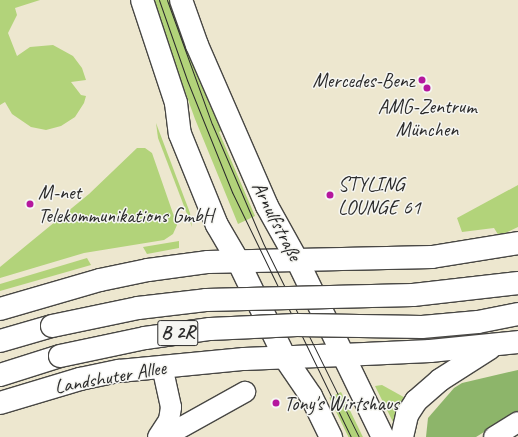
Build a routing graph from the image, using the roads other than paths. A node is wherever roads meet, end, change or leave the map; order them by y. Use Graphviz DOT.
graph roads {
  1 [pos="142,0"];
  2 [pos="181,0"];
  3 [pos="518,243"];
  4 [pos="297,260"];
  5 [pos="238,261"];
  6 [pos="518,283"];
  7 [pos="0,309"];
  8 [pos="518,314"];
  9 [pos="0,341"];
  10 [pos="518,342"];
  11 [pos="493,346"];
  12 [pos="343,355"];
  13 [pos="285,358"];
  14 [pos="162,366"];
  15 [pos="0,375"];
  16 [pos="245,392"];
  17 [pos="0,403"];
  18 [pos="518,422"];
  19 [pos="158,437"];
  20 [pos="164,437"];
  21 [pos="331,437"];
  22 [pos="384,437"];
  23 [pos="402,437"];
  24 [pos="494,437"];
  1 -- 5 [label="main road"];
  2 -- 4 [label="main road, Arnulfstraße"];
  3 -- 4 [label="main road"];
  4 -- 5 [label="main road"];
  4 -- 12 [label="main road, Arnulfstraße"];
  5 -- 7 [label="main road"];
  5 -- 13 [label="main road"];
  6 -- 9 [label="main road, B 2R, bridge"];
  8 -- 15 [label="main road, B 2R, bridge"];
  10 -- 11 [label="main road, Landshuter Allee"];
  11 -- 12 [label="main road, Landshuter Allee"];
  11 -- 23 [label="main road"];
  12 -- 13 [label="main road, Landshuter Allee"];
  12 -- 22 [label="main road, Arnulfstraße"];
  13 -- 14 [label="main road, Landshuter Allee"];
  13 -- 21 [label="main road"];
  14 -- 17 [label="main road, Landshuter Allee"];
  14 -- 19 [label="street"];
  16 -- 20 [label="street"];
  18 -- 24 [label="street"];
}
